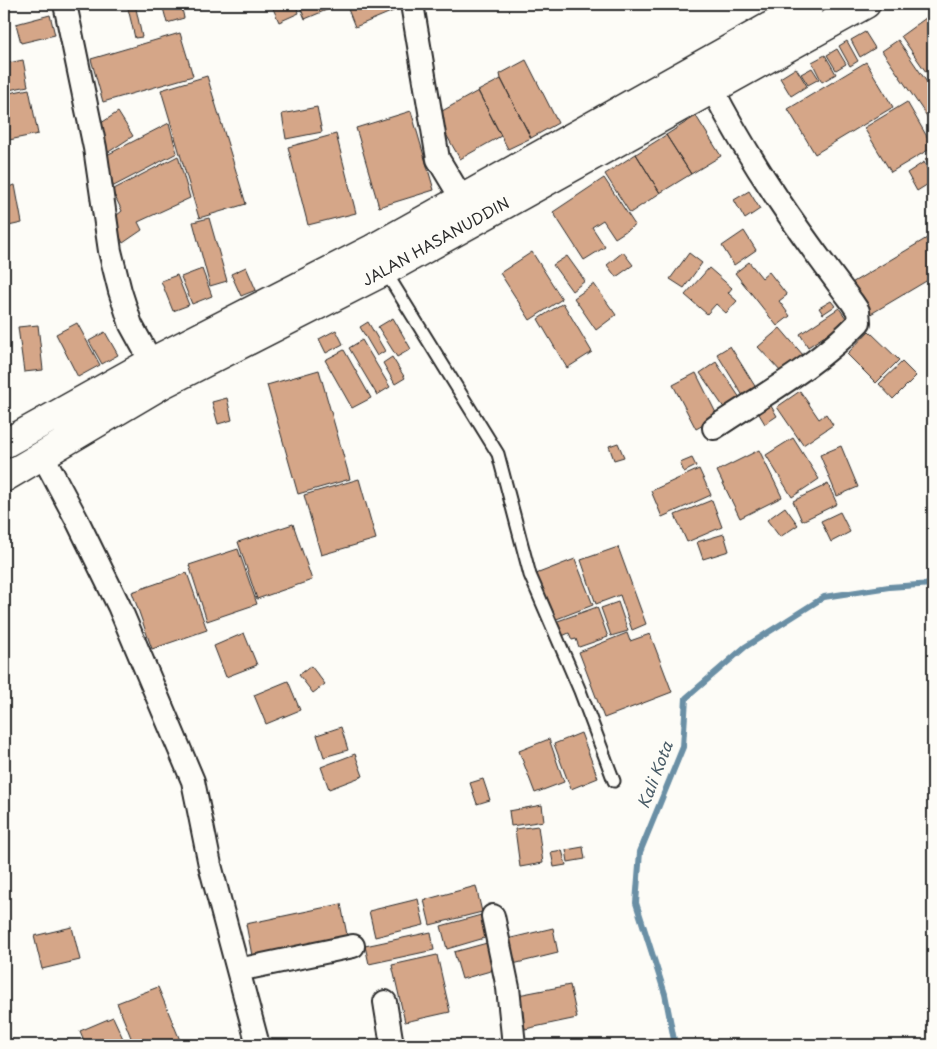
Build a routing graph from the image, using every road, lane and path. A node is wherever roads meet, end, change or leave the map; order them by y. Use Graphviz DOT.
graph roads {
  1 [pos="64,4"];
  2 [pos="412,4"];
  3 [pos="810,4"];
  4 [pos="866,4"];
  5 [pos="712,88"];
  6 [pos="468,210"];
  7 [pos="385,271"];
  8 [pos="157,373"];
  9 [pos="714,428"];
  10 [pos="4,444"];
  11 [pos="43,456"];
  12 [pos="4,478"];
  13 [pos="614,781"];
  14 [pos="494,916"];
  15 [pos="353,946"];
  16 [pos="238,970"];
  17 [pos="385,1002"];
  18 [pos="258,1045"];
  19 [pos="392,1045"];
  20 [pos="514,1045"];
  1 -- 8 [label="street"];
  2 -- 6 [label="street"];
  3 -- 6 [label="street, JALAN HASANUDDIN"];
  4 -- 5 [label="street, JALAN HASANUDDIN"];
  5 -- 6 [label="street, JALAN HASANUDDIN"];
  5 -- 9 [label="street"];
  6 -- 7 [label="street, JALAN HASANUDDIN"];
  6 -- 8 [label="street, JALAN HASANUDDIN"];
  7 -- 8 [label="street, JALAN HASANUDDIN"];
  7 -- 13 [label="lane"];
  8 -- 10 [label="street, JALAN HASANUDDIN"];
  8 -- 11 [label="street, JALAN HASANUDDIN"];
  11 -- 12 [label="street, JALAN HASANUDDIN"];
  11 -- 16 [label="street"];
  14 -- 20 [label="street"];
  15 -- 16 [label="street"];
  16 -- 18 [label="street"];
  17 -- 19 [label="street"];
}
